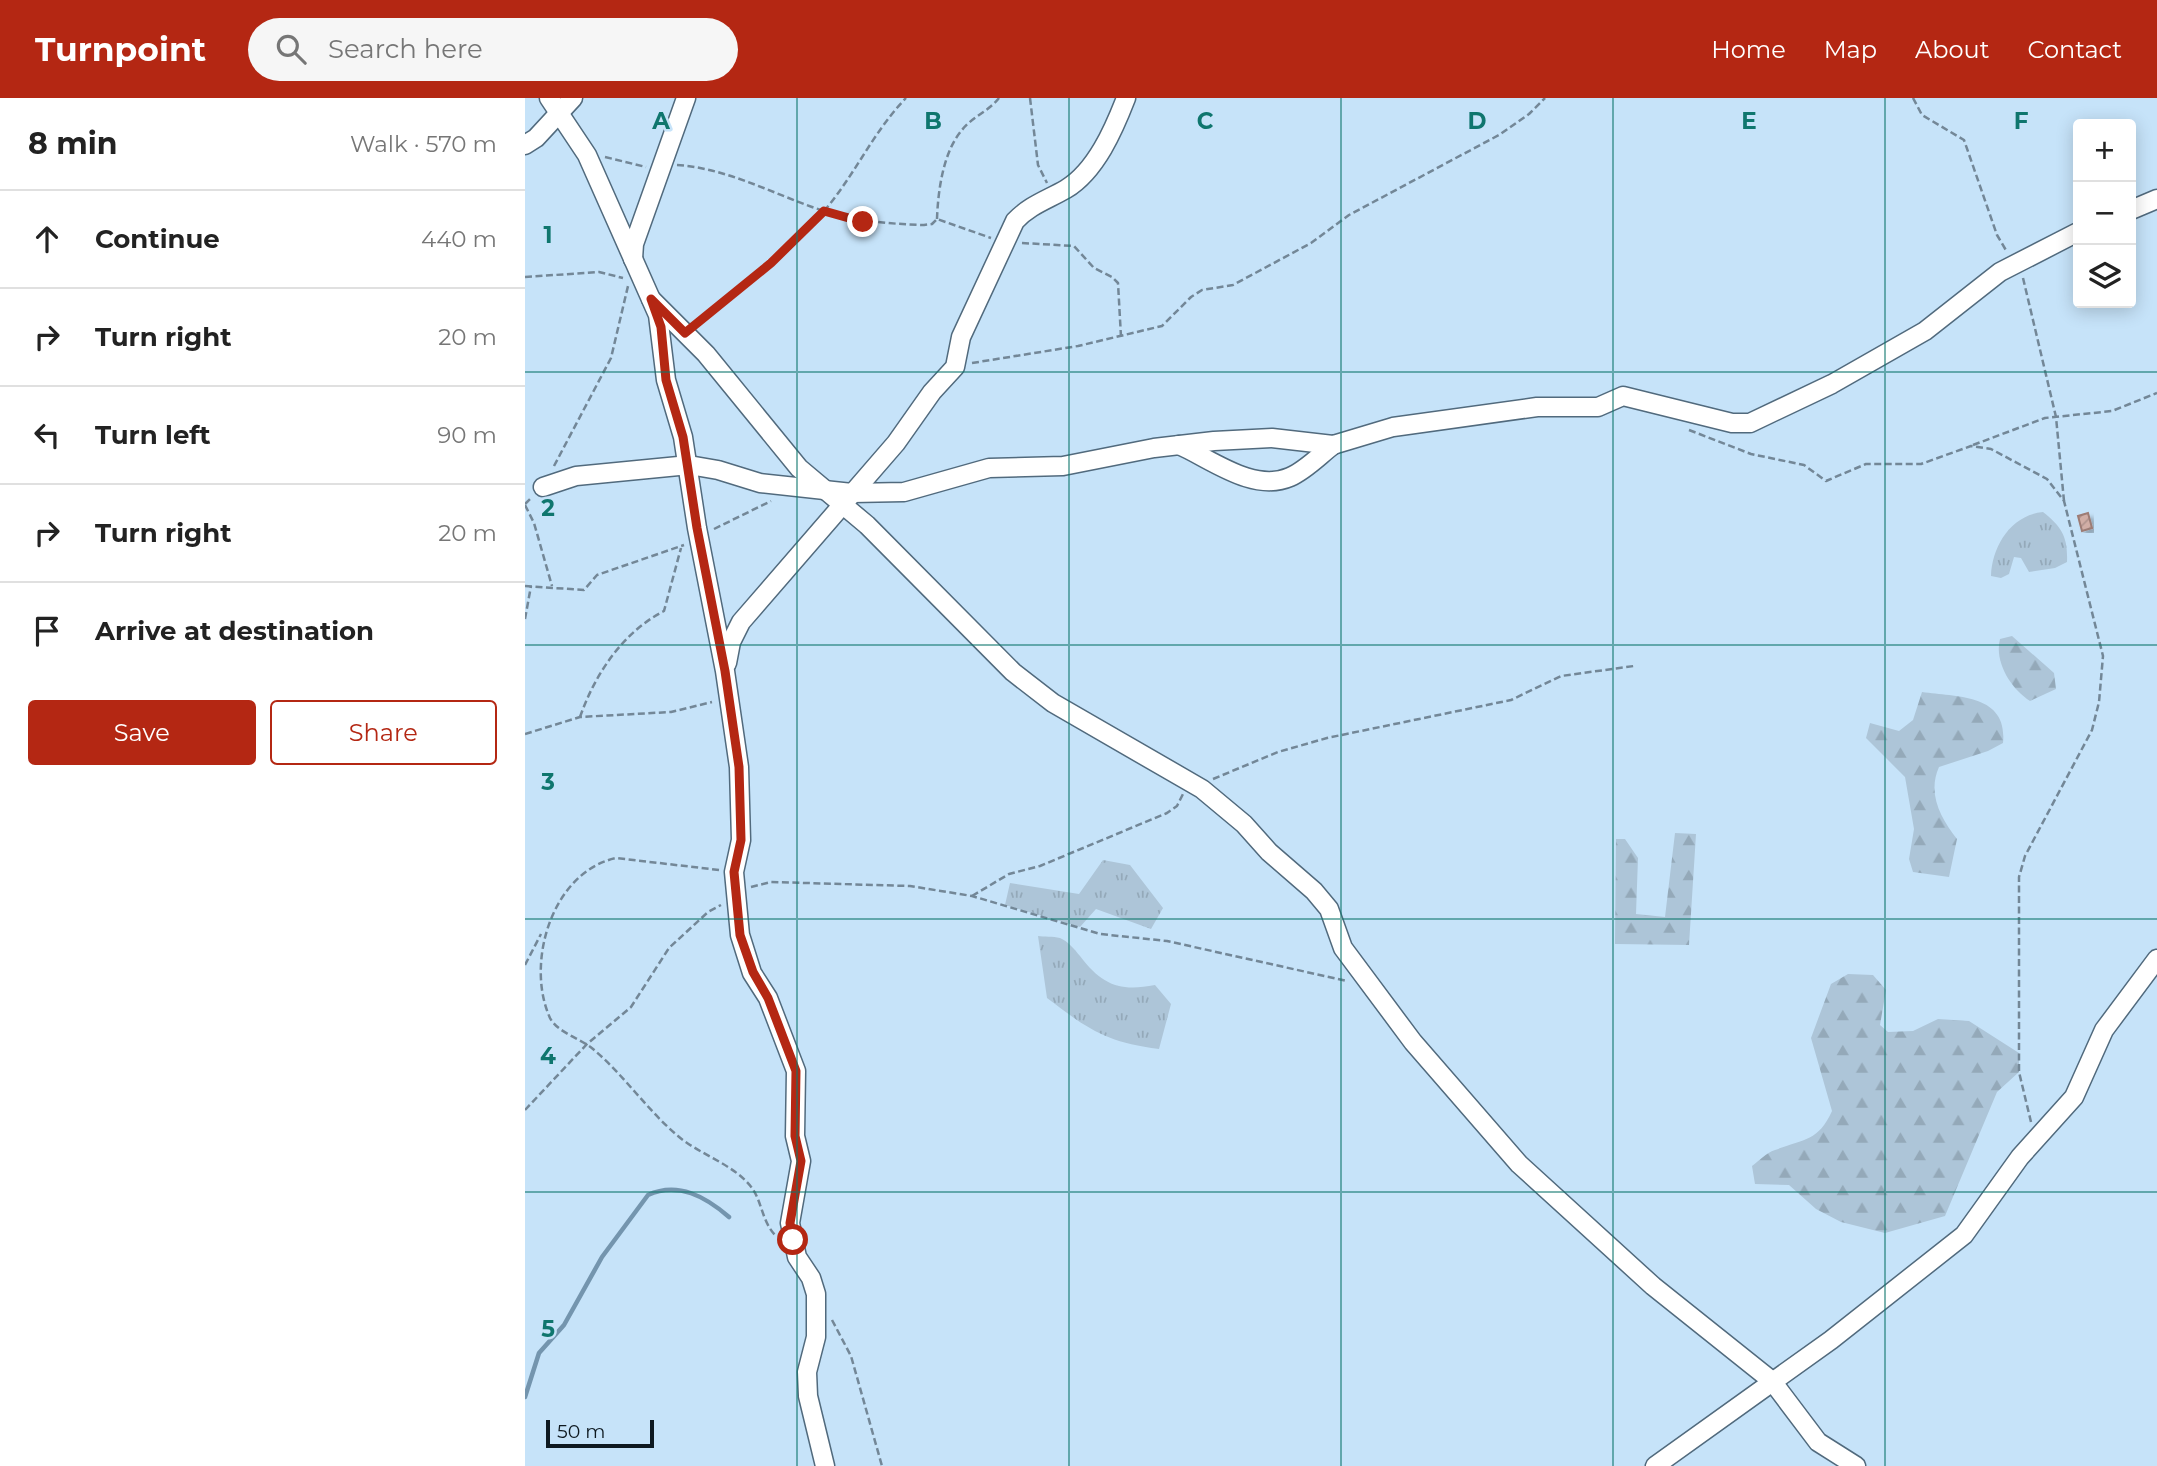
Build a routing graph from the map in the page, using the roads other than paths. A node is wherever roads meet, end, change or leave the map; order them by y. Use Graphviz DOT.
graph roads {
  1 [pos="549,98"];
  2 [pos="573,98"];
  3 [pos="685,98"];
  4 [pos="1126,98"];
  5 [pos="558,105"];
  6 [pos="525,145"];
  7 [pos="2157,199"];
  8 [pos="2136,208"];
  9 [pos="2073,235"];
  10 [pos="633,258"];
  11 [pos="651,299"];
  12 [pos="1179,445"];
  13 [pos="1333,445"];
  14 [pos="688,465"];
  15 [pos="543,486"];
  16 [pos="821,488"];
  17 [pos="846,498"];
  18 [pos="725,671"];
  19 [pos="2157,960"];
  20 [pos="1772,1381"];
  21 [pos="825,1466"];
  22 [pos="1655,1466"];
  23 [pos="1856,1466"];
  1 -- 5 [label="street"];
  2 -- 5 [label="street"];
  3 -- 10 [label="street"];
  4 -- 17 [label="street"];
  5 -- 6 [label="street"];
  5 -- 10 [label="street"];
  7 -- 8 [label="street"];
  9 -- 13 [label="street"];
  10 -- 11 [label="street"];
  11 -- 14 [label="street"];
  11 -- 16 [label="street"];
  12 -- 13 [label="street"];
  12 -- 13 [label="street"];
  12 -- 17 [label="street"];
  14 -- 15 [label="street"];
  14 -- 16 [label="street"];
  14 -- 18 [label="street"];
  16 -- 17 [label="street"];
  17 -- 18 [label="street"];
  17 -- 20 [label="street"];
  18 -- 21 [label="street"];
  19 -- 20 [label="street"];
  20 -- 22 [label="street"];
  20 -- 23 [label="street"];
}
